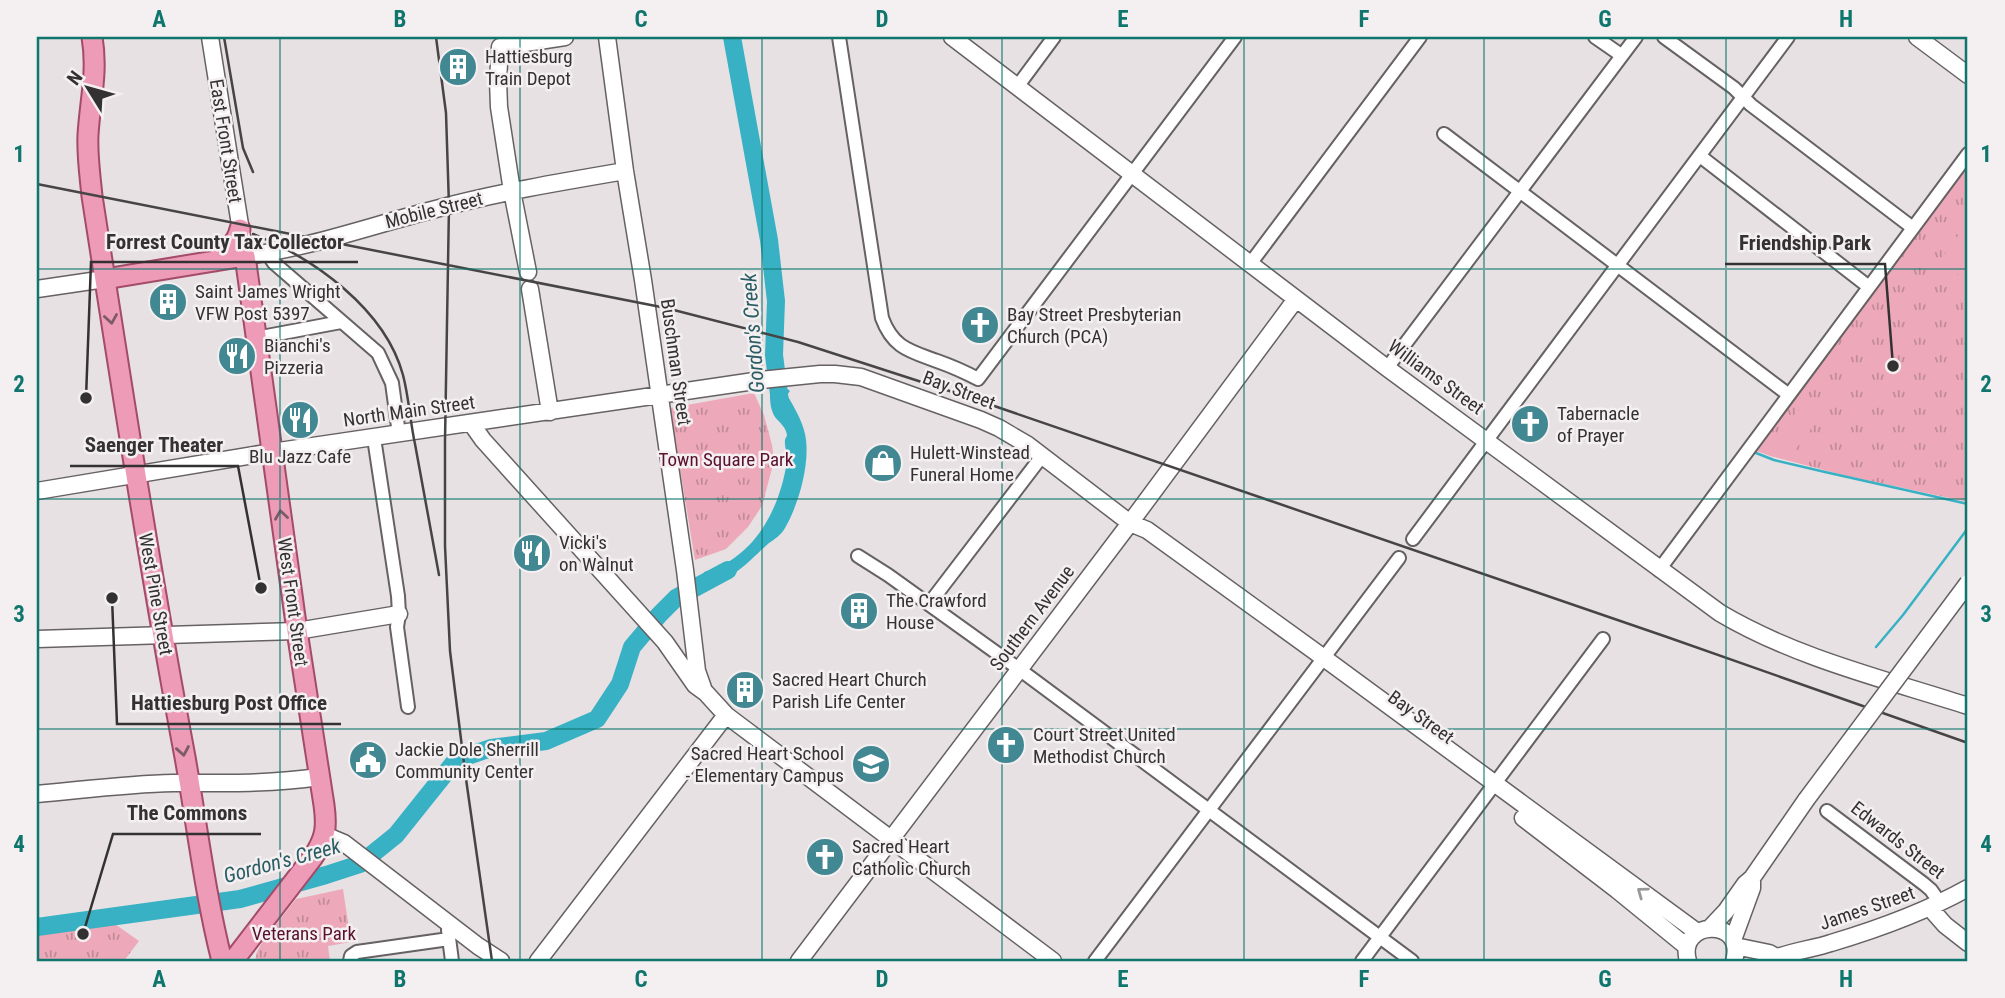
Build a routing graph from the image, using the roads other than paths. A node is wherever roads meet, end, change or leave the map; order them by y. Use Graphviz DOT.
graph roads {
  1 [pos="92,37"];
  2 [pos="210,37"];
  3 [pos="565,37"];
  4 [pos="607,37"];
  5 [pos="839,37"];
  6 [pos="952,37"];
  7 [pos="1054,37"];
  8 [pos="1235,37"];
  9 [pos="1420,37"];
  10 [pos="1595,37"];
  11 [pos="1636,37"];
  12 [pos="1664,37"];
  13 [pos="1788,37"];
  14 [pos="1917,37"];
  15 [pos="500,42"];
  16 [pos="1621,55"];
  17 [pos="1968,75"];
  18 [pos="1017,87"];
  19 [pos="1743,97"];
  20 [pos="1444,134"];
  21 [pos="1968,154"];
  22 [pos="1700,156"];
  23 [pos="625,171"];
  24 [pos="1132,173"];
  25 [pos="1520,190"];
  26 [pos="512,191"];
  27 [pos="1913,228"];
  28 [pos="240,229"];
  29 [pos="267,253"];
  30 [pos="245,256"];
  31 [pos="215,261"];
  32 [pos="1250,264"];
  33 [pos="1619,265"];
  34 [pos="528,272"];
  35 [pos="105,279"];
  36 [pos="1869,287"];
  37 [pos="37,289"];
  38 [pos="530,289"];
  39 [pos="1296,299"];
  40 [pos="341,321"];
  41 [pos="256,338"];
  42 [pos="1387,368"];
  43 [pos="787,377"];
  44 [pos="660,394"];
  45 [pos="1789,395"];
  46 [pos="550,412"];
  47 [pos="471,424"];
  48 [pos="399,434"];
  49 [pos="374,438"];
  50 [pos="1486,440"];
  51 [pos="272,452"];
  52 [pos="1042,456"];
  53 [pos="135,475"];
  54 [pos="37,491"];
  55 [pos="1130,523"];
  56 [pos="1413,539"];
  57 [pos="858,556"];
  58 [pos="1399,558"];
  59 [pos="1659,570"];
  60 [pos="1968,583"];
  61 [pos="929,604"];
  62 [pos="399,614"];
  63 [pos="297,631"];
  64 [pos="162,636"];
  65 [pos="37,639"];
  66 [pos="662,639"];
  67 [pos="1603,639"];
  68 [pos="694,647"];
  69 [pos="1321,662"];
  70 [pos="1019,669"];
  71 [pos="706,693"];
  72 [pos="1968,706"];
  73 [pos="408,707"];
  74 [pos="726,715"];
  75 [pos="319,777"];
  76 [pos="189,784"];
  77 [pos="1491,788"];
  78 [pos="37,794"];
  79 [pos="1210,811"];
  80 [pos="1827,811"];
  81 [pos="325,835"];
  82 [pos="891,839"];
  83 [pos="1752,878"];
  84 [pos="1968,888"];
  85 [pos="1935,906"];
  86 [pos="446,921"];
  87 [pos="213,926"];
  88 [pos="1704,930"];
  89 [pos="1380,937"];
  90 [pos="251,939"];
  91 [pos="449,939"];
  92 [pos="1968,943"];
  93 [pos="1734,949"];
  94 [pos="1686,957"];
  95 [pos="1772,959"];
  96 [pos="233,960"];
  97 [pos="209,961"];
  98 [pos="350,961"];
  99 [pos="452,961"];
  100 [pos="502,961"];
  101 [pos="538,961"];
  102 [pos="799,961"];
  103 [pos="1053,961"];
  104 [pos="1095,961"];
  105 [pos="1362,961"];
  106 [pos="1412,961"];
  1 -- 35 [label="main road, West Pine Street"];
  2 -- 28 [label="street, East Front Street"];
  3 -- 15 [label="street"];
  4 -- 23 [label="street, Buschman Street"];
  5 -- 24 [label="street"];
  6 -- 18 [label="street, Williams Street"];
  7 -- 18 [label="street"];
  8 -- 24 [label="street"];
  9 -- 32 [label="street"];
  10 -- 16 [label="street"];
  11 -- 16 [label="street"];
  12 -- 19 [label="street"];
  13 -- 19 [label="street"];
  14 -- 17 [label="street"];
  15 -- 26 [label="street"];
  16 -- 25 [label="street"];
  18 -- 24 [label="street, Williams Street"];
  19 -- 22 [label="street"];
  19 -- 27 [label="street"];
  20 -- 25 [label="street"];
  21 -- 27 [label="street"];
  22 -- 33 [label="street"];
  22 -- 36 [label="street"];
  23 -- 26 [label="street, Mobile Street"];
  23 -- 44 [label="street, Buschman Street"];
  24 -- 32 [label="street, Williams Street"];
  25 -- 33 [label="street"];
  25 -- 42 [label="street"];
  26 -- 29 [label="street, Mobile Street"];
  26 -- 34 [label="street"];
  27 -- 36 [label="street"];
  28 -- 30 [label="street, East Front Street"];
  28 -- 31 [label="main road"];
  29 -- 30 [label="street, Mobile Street"];
  29 -- 40 [label="street"];
  30 -- 31 [label="main road, Mobile Street"];
  30 -- 41 [label="main road, East Front Street"];
  31 -- 35 [label="main road, Mobile Street"];
  32 -- 39 [label="street, Williams Street"];
  33 -- 45 [label="street"];
  33 -- 50 [label="street"];
  35 -- 37 [label="street, Mobile Street"];
  35 -- 53 [label="main road, West Pine Street, one-way"];
  36 -- 45 [label="street"];
  38 -- 46 [label="street"];
  39 -- 42 [label="street, Williams Street"];
  39 -- 55 [label="street, Southern Avenue"];
  40 -- 41 [label="street"];
  40 -- 48 [label="street"];
  41 -- 51 [label="main road, East Front Street"];
  42 -- 50 [label="street, Williams Street"];
  43 -- 44 [label="street, North Main Street"];
  43 -- 52 [label="street, Bay Street"];
  44 -- 46 [label="street, North Main Street"];
  44 -- 68 [label="street, Buschman Street"];
  45 -- 59 [label="street"];
  46 -- 47 [label="street, North Main Street"];
  47 -- 48 [label="street, North Main Street"];
  47 -- 66 [label="street"];
  48 -- 49 [label="street, North Main Street"];
  49 -- 51 [label="street, North Main Street"];
  49 -- 62 [label="street"];
  50 -- 56 [label="street"];
  50 -- 59 [label="street, Williams Street"];
  51 -- 53 [label="street, North Main Street"];
  63 -- 51 [label="main road, West Front Street, one-way"];
  52 -- 55 [label="street, Bay Street"];
  52 -- 61 [label="street"];
  53 -- 54 [label="street, North Main Street"];
  53 -- 64 [label="main road, West Pine Street"];
  55 -- 69 [label="street, Bay Street"];
  55 -- 70 [label="street, Southern Avenue"];
  57 -- 61 [label="street"];
  58 -- 69 [label="street"];
  59 -- 72 [label="street, Williams Street"];
  60 -- 83 [label="street, bridge"];
  61 -- 70 [label="street"];
  62 -- 63 [label="street"];
  62 -- 73 [label="street"];
  63 -- 64 [label="street"];
  63 -- 75 [label="main road, West Front Street"];
  64 -- 65 [label="street"];
  64 -- 76 [label="main road, West Pine Street, one-way"];
  66 -- 68 [label="street"];
  66 -- 71 [label="street"];
  67 -- 77 [label="street"];
  68 -- 71 [label="street, Buschman Street"];
  69 -- 77 [label="street, Bay Street"];
  69 -- 79 [label="street"];
  70 -- 79 [label="street"];
  70 -- 82 [label="street, Southern Avenue"];
  71 -- 74 [label="street"];
  74 -- 82 [label="street"];
  74 -- 101 [label="street"];
  75 -- 76 [label="street"];
  75 -- 81 [label="main road, West Front Street"];
  76 -- 78 [label="street"];
  76 -- 87 [label="main road, West Pine Street"];
  88 -- 77 [label="street, Bay Street, one-way"];
  77 -- 89 [label="street"];
  77 -- 94 [label="street, Bay Street"];
  79 -- 89 [label="street"];
  79 -- 104 [label="street"];
  80 -- 85 [label="street, Edwards Street"];
  81 -- 86 [label="street"];
  81 -- 90 [label="main road"];
  82 -- 102 [label="street, Southern Avenue"];
  82 -- 103 [label="street"];
  83 -- 88 [label="street"];
  83 -- 93 [label="street"];
  84 -- 85 [label="street, James Street"];
  85 -- 92 [label="street, Edwards Street"];
  85 -- 95 [label="street, James Street"];
  86 -- 91 [label="street"];
  86 -- 100 [label="street"];
  87 -- 90 [label="main road"];
  87 -- 96 [label="main road, West Pine Street"];
  87 -- 97 [label="main road"];
  88 -- 93 [label="street, Bay Street"];
  88 -- 94 [label="street"];
  89 -- 105 [label="street"];
  89 -- 106 [label="street"];
  90 -- 96 [label="main road"];
  91 -- 98 [label="street"];
  91 -- 99 [label="street"];
  93 -- 95 [label="street, James Street"];
}
